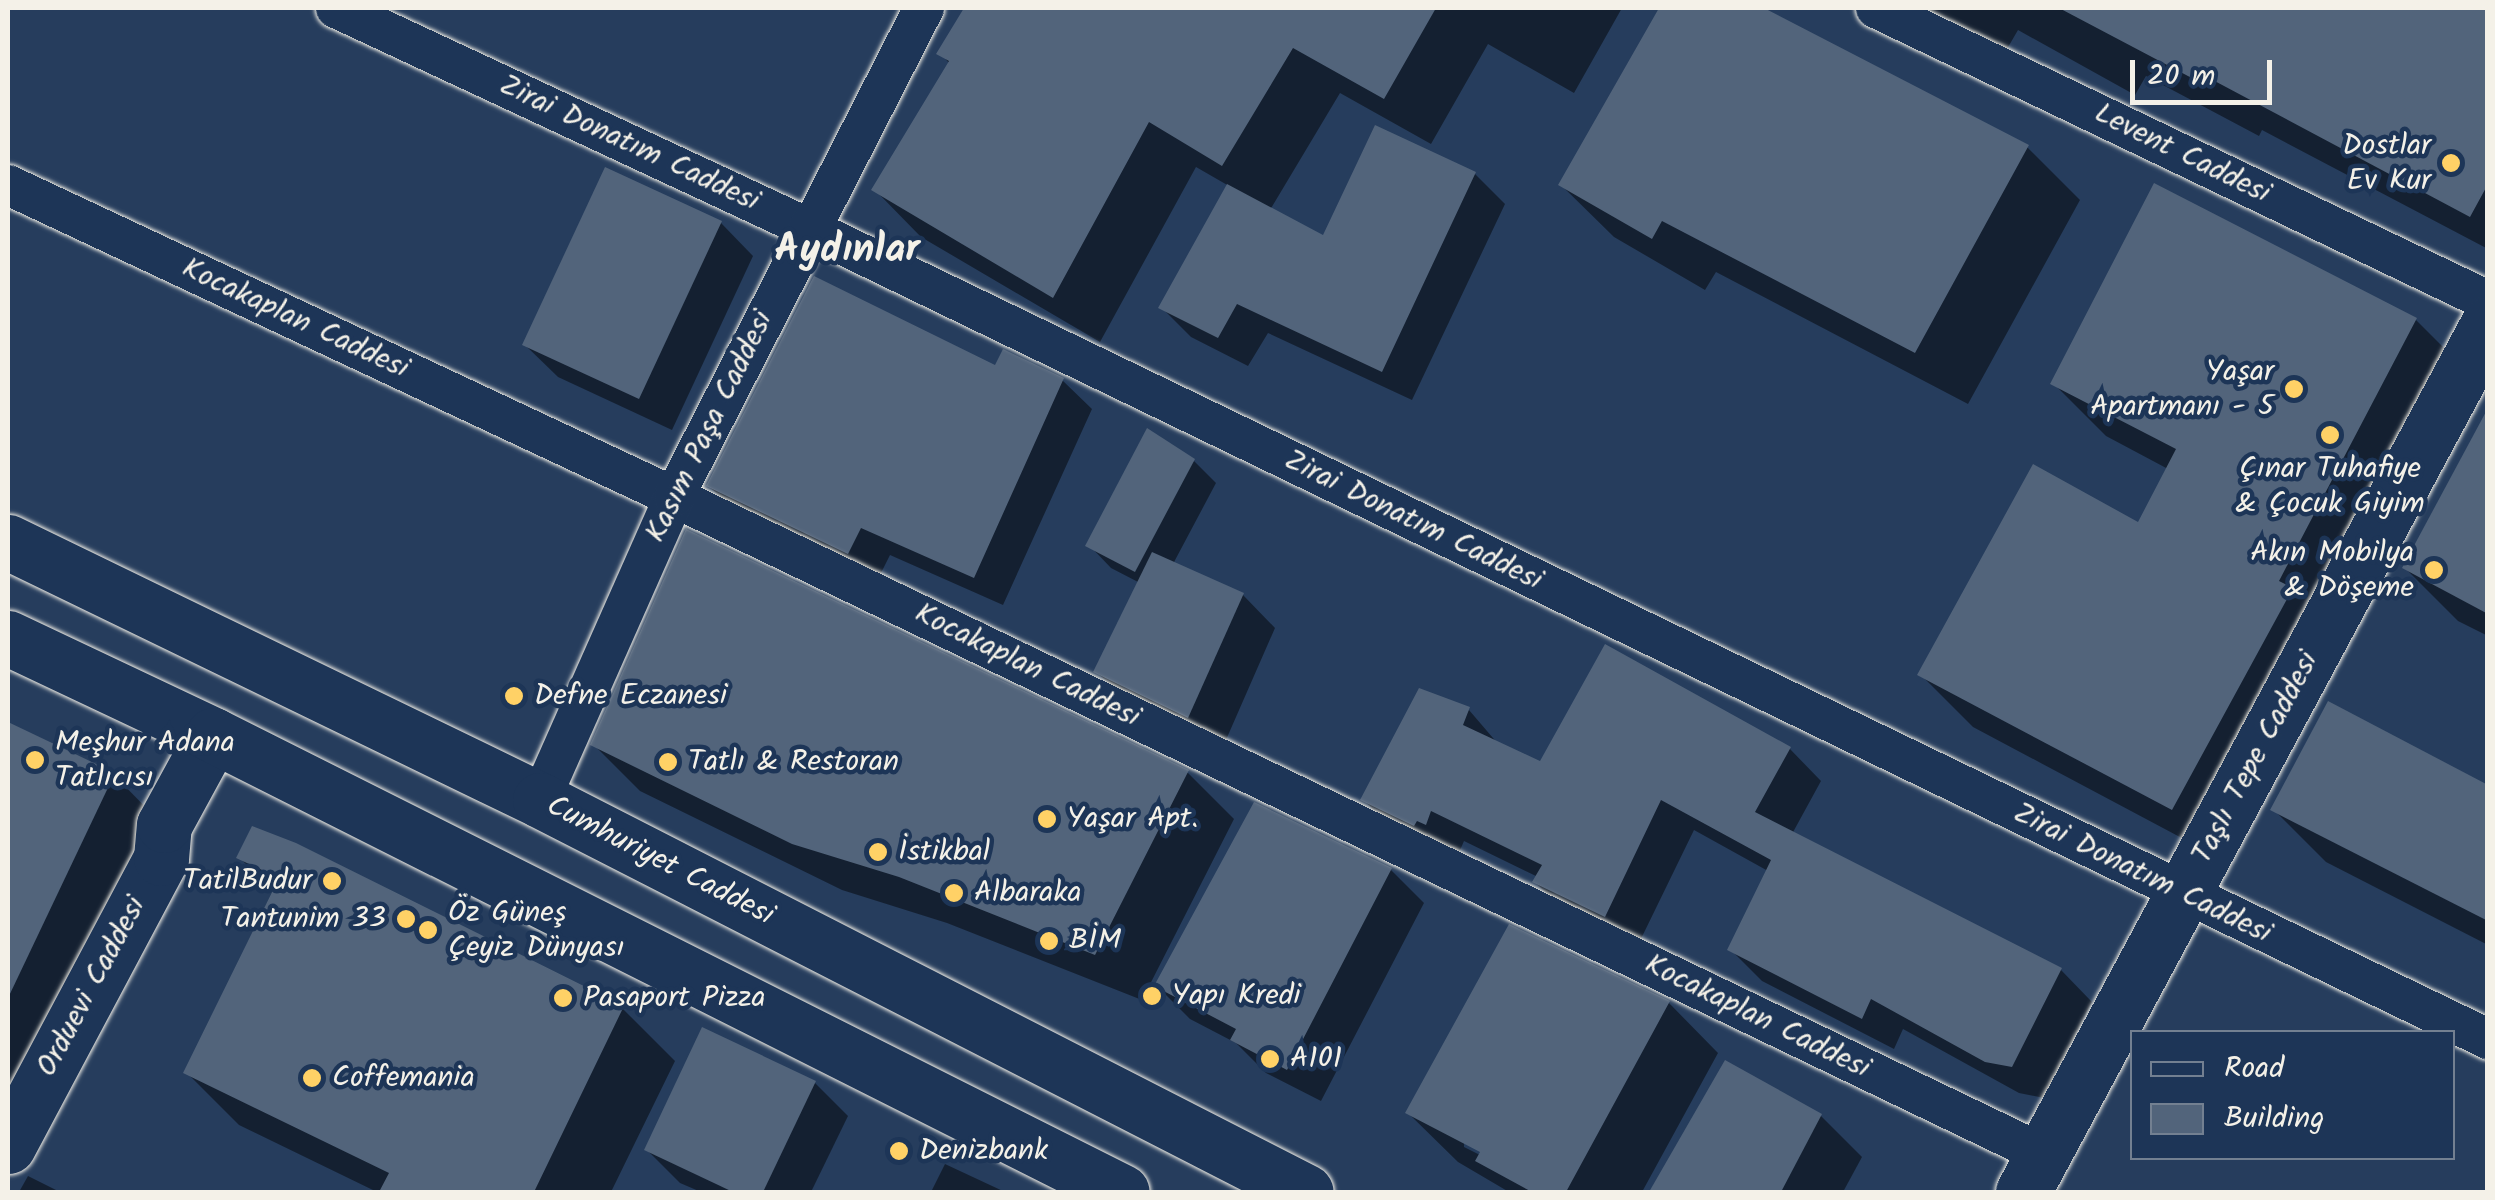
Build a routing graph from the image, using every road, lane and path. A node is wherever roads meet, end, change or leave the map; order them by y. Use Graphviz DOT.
graph roads {
  1 [pos="336,8"];
  2 [pos="924,8"];
  3 [pos="1876,8"];
  4 [pos="8,184"];
  5 [pos="808,228"];
  6 [pos="2488,301"];
  7 [pos="2488,324"];
  8 [pos="674,497"];
  9 [pos="8,542"];
  10 [pos="8,638"];
  11 [pos="213,735"];
  12 [pos="540,800"];
  13 [pos="164,824"];
  14 [pos="2183,894"];
  15 [pos="2488,1039"];
  16 [pos="8,1088"];
  17 [pos="8,1146"];
  18 [pos="2033,1173"];
  19 [pos="1122,1192"];
  20 [pos="1306,1192"];
  1 -- 5 [label="street, Zirai Donatım Caddesi"];
  2 -- 5 [label="street, Kasım Paşa Caddesi"];
  3 -- 6 [label="street, Levent Caddesi"];
  4 -- 8 [label="street, Kocakaplan Caddesi"];
  5 -- 8 [label="street, Kasım Paşa Caddesi"];
  5 -- 14 [label="street, Zirai Donatım Caddesi"];
  7 -- 14 [label="main road, Taşlı Tepe Caddesi"];
  8 -- 12 [label="street, Kasım Paşa Caddesi"];
  8 -- 18 [label="street, Kocakaplan Caddesi"];
  9 -- 12 [label="main road, Cumhuriyet Caddesi"];
  10 -- 11 [label="main road"];
  11 -- 13 [label="main road, Orduevi Caddesi"];
  11 -- 19 [label="main road"];
  12 -- 20 [label="main road, Cumhuriyet Caddesi"];
  13 -- 16 [label="main road, Orduevi Caddesi"];
  13 -- 17 [label="main road, Orduevi Caddesi"];
  14 -- 15 [label="street, Zirai Donatım Caddesi"];
  14 -- 18 [label="main road, Taşlı Tepe Caddesi"];
}
